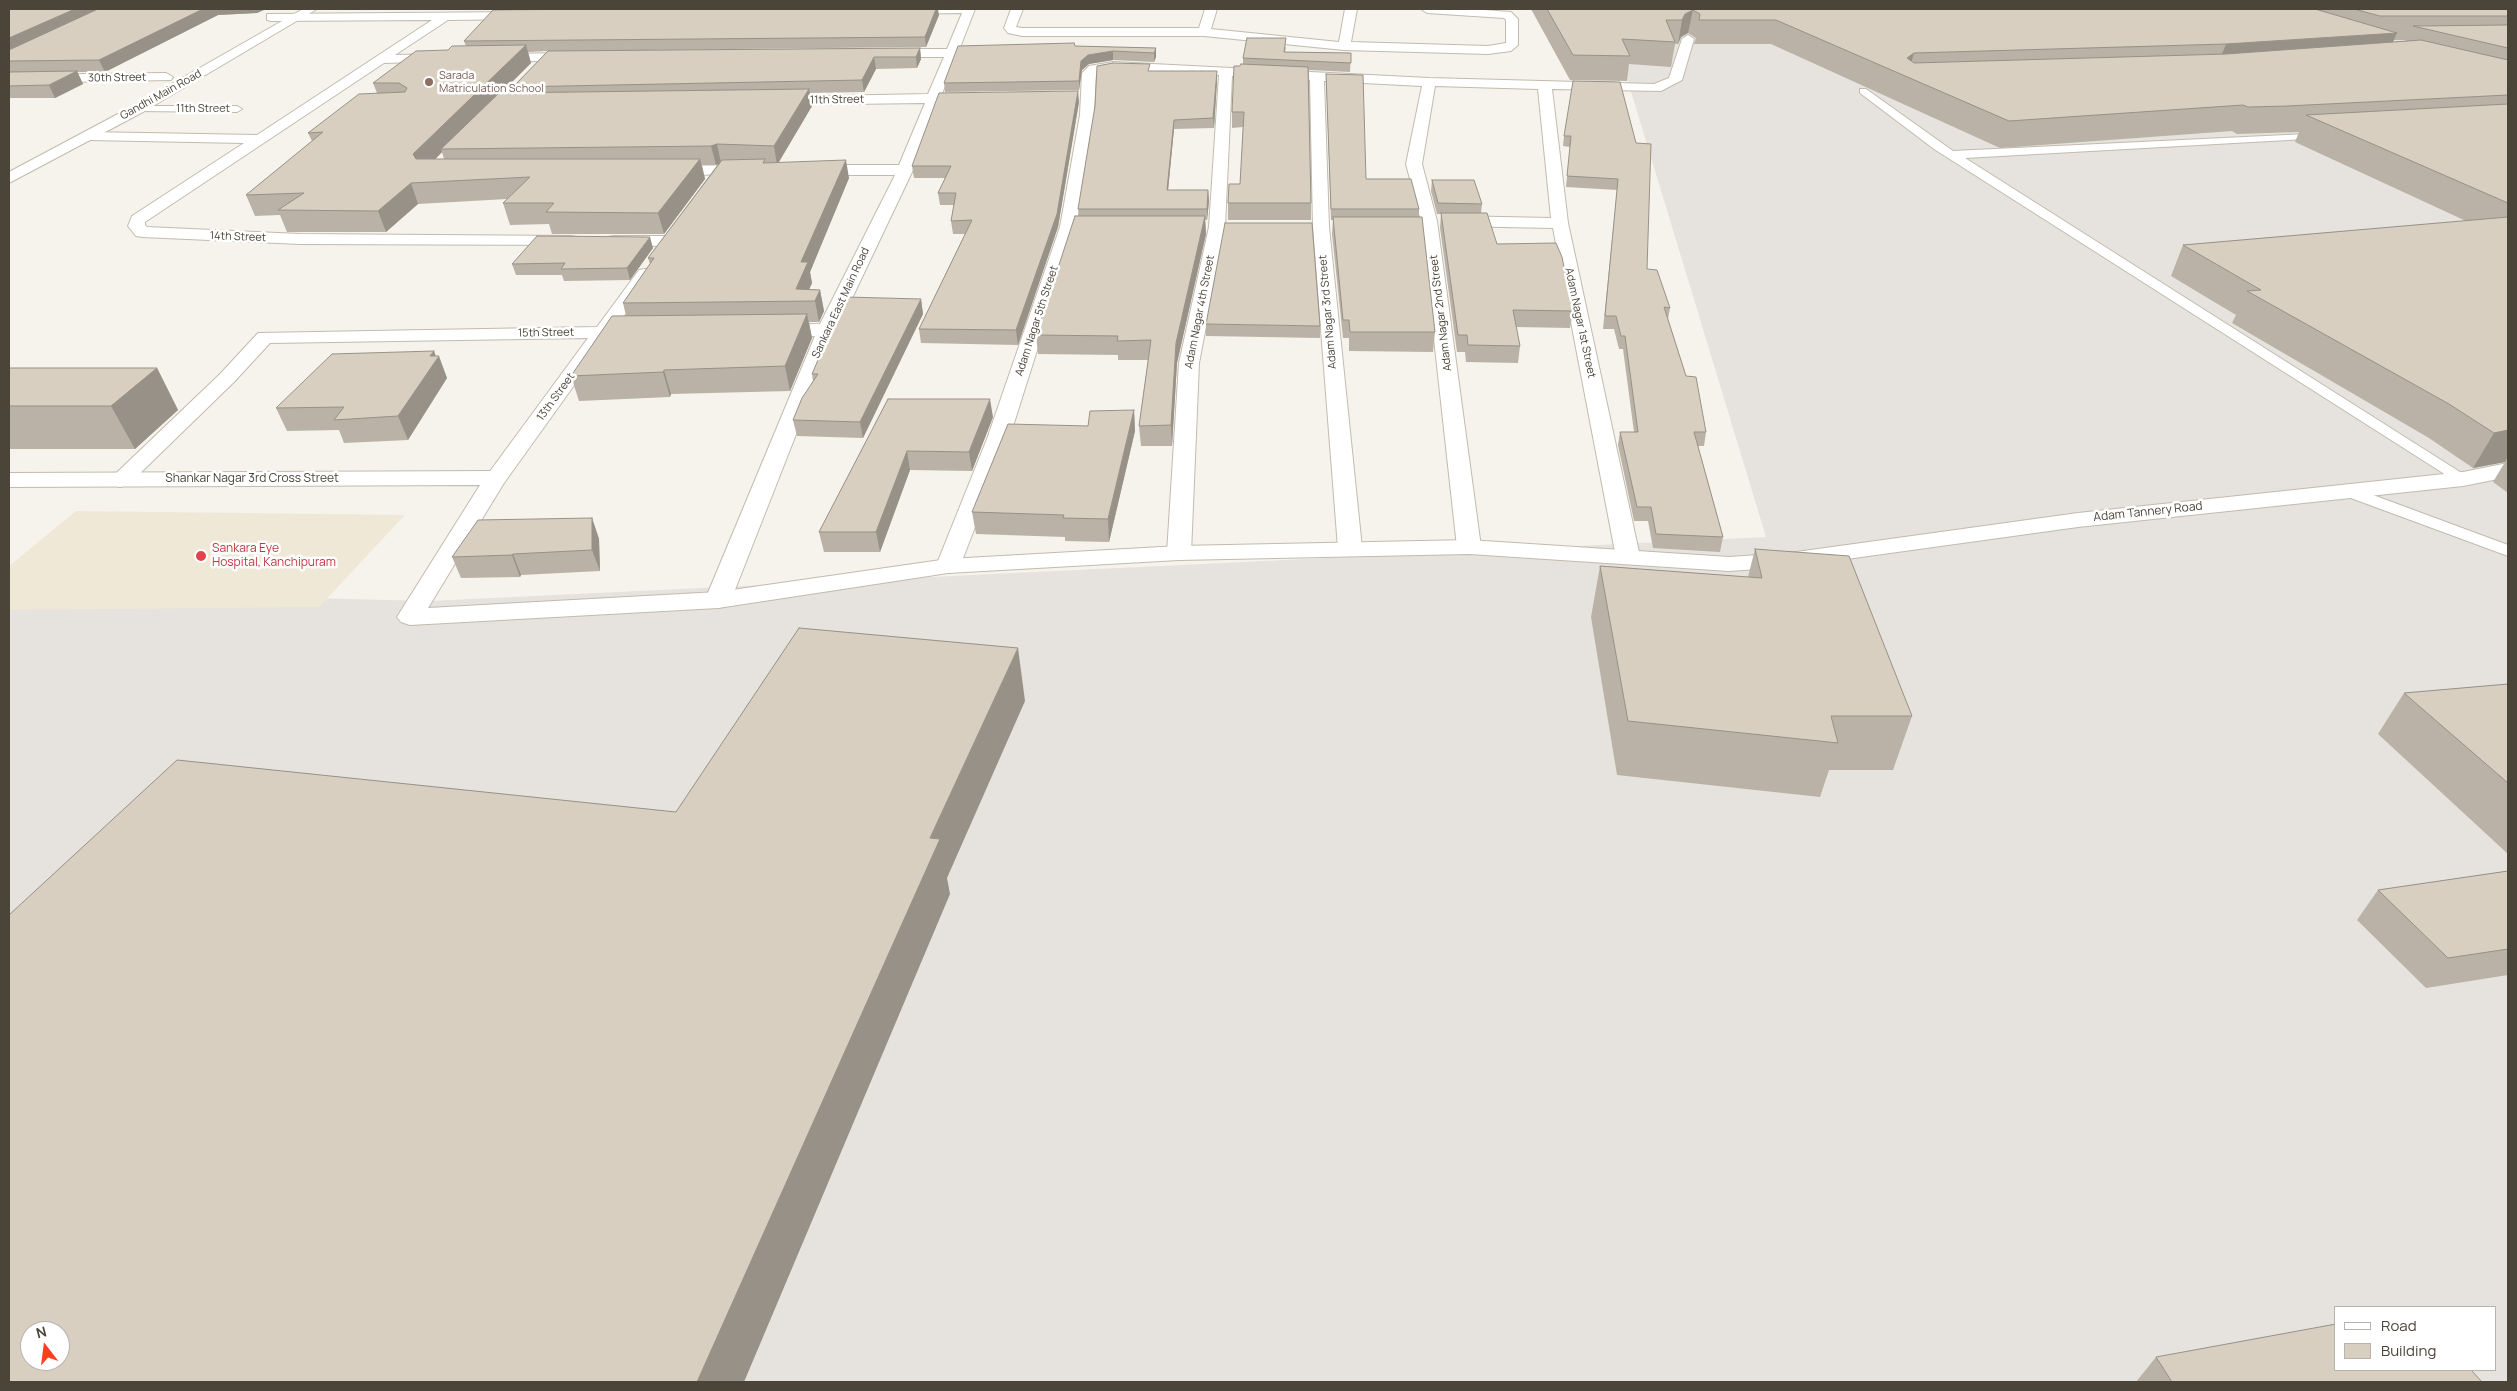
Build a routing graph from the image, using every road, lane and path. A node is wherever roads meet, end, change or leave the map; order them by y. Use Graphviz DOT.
graph roads {
  1 [pos="311,9"];
  2 [pos="969,9"];
  3 [pos="1017,9"];
  4 [pos="1211,9"];
  5 [pos="1350,9"];
  6 [pos="1427,9"];
  7 [pos="893,10"];
  8 [pos="291,13"];
  9 [pos="532,16"];
  10 [pos="1153,16"];
  11 [pos="444,17"];
  12 [pos="1150,31"];
  13 [pos="1204,32"];
  14 [pos="1688,40"];
  15 [pos="1344,46"];
  16 [pos="953,53"];
  17 [pos="874,54"];
  18 [pos="548,57"];
  19 [pos="598,57"];
  20 [pos="382,58"];
  21 [pos="460,58"];
  22 [pos="480,58"];
  23 [pos="534,71"];
  24 [pos="1226,72"];
  25 [pos="1317,75"];
  26 [pos="166,77"];
  27 [pos="9,79"];
  28 [pos="1429,82"];
  29 [pos="1545,87"];
  30 [pos="141,91"];
  31 [pos="1863,91"];
  32 [pos="963,98"];
  33 [pos="934,99"];
  34 [pos="756,102"];
  35 [pos="237,108"];
  36 [pos="306,108"];
  37 [pos="328,108"];
  38 [pos="138,109"];
  39 [pos="2333,135"];
  40 [pos="88,136"];
  41 [pos="260,138"];
  42 [pos="1951,154"];
  43 [pos="722,170"];
  44 [pos="770,170"];
  45 [pos="799,170"];
  46 [pos="905,170"];
  47 [pos="654,171"];
  48 [pos="9,178"];
  49 [pos="710,186"];
  50 [pos="1560,223"];
  51 [pos="1430,224"];
  52 [pos="680,225"];
  53 [pos="1068,227"];
  54 [pos="1088,227"];
  55 [pos="1197,227"];
  56 [pos="1217,227"];
  57 [pos="1236,227"];
  58 [pos="1302,227"];
  59 [pos="1321,227"];
  60 [pos="1340,227"];
  61 [pos="1410,227"];
  62 [pos="668,241"];
  63 [pos="827,330"];
  64 [pos="759,331"];
  65 [pos="652,332"];
  66 [pos="603,333"];
  67 [pos="2508,470"];
  68 [pos="496,478"];
  69 [pos="2463,479"];
  70 [pos="9,480"];
  71 [pos="120,480"];
  72 [pos="2346,490"];
  73 [pos="1469,546"];
  74 [pos="1350,548"];
  75 [pos="2508,551"];
  76 [pos="1179,553"];
  77 [pos="1628,557"];
  78 [pos="948,566"];
  79 [pos="718,600"];
  1 -- 8 [label="street, Gandhi Main Road"];
  2 -- 7 [label="street"];
  2 -- 16 [label="street, Sankara East Main Road"];
  3 -- 12 [label="street"];
  4 -- 13 [label="street"];
  5 -- 15 [label="street"];
  6 -- 15 [label="street"];
  8 -- 11 [label="street"];
  8 -- 26 [label="street, Gandhi Main Road"];
  8 -- 38 [label="street, Gandhi Main Road"];
  9 -- 11 [label="street"];
  10 -- 12 [label="street"];
  11 -- 20 [label="street"];
  12 -- 13 [label="street"];
  13 -- 15 [label="street"];
  14 -- 29 [label="street"];
  16 -- 17 [label="street"];
  16 -- 33 [label="street, Sankara East Main Road"];
  18 -- 19 [label="street"];
  18 -- 22 [label="street"];
  18 -- 23 [label="street"];
  20 -- 21 [label="street"];
  20 -- 36 [label="street"];
  24 -- 25 [label="street"];
  24 -- 53 [label="street, Adam Nagar 5th Street"];
  24 -- 56 [label="street, Adam Nagar 4th Street"];
  25 -- 28 [label="street"];
  25 -- 59 [label="street, Adam Nagar 3rd Street"];
  26 -- 27 [label="street, 30th Street"];
  26 -- 30 [label="street, Gandhi Main Road"];
  28 -- 29 [label="street"];
  28 -- 51 [label="street, Adam Nagar 2nd Street"];
  29 -- 50 [label="street, Adam Nagar 1st Street"];
  31 -- 42 [label="lane"];
  32 -- 33 [label="street, 11th Street"];
  33 -- 34 [label="street, 11th Street"];
  33 -- 46 [label="street, Sankara East Main Road"];
  35 -- 38 [label="lane, 11th Street"];
  36 -- 37 [label="street"];
  36 -- 41 [label="street"];
  38 -- 40 [label="street, Gandhi Main Road"];
  39 -- 42 [label="lane"];
  40 -- 41 [label="street"];
  40 -- 48 [label="street, Gandhi Main Road"];
  41 -- 62 [label="street, 14th Street"];
  42 -- 69 [label="lane"];
  43 -- 44 [label="street"];
  43 -- 47 [label="street"];
  43 -- 49 [label="street"];
  45 -- 46 [label="street"];
  46 -- 63 [label="street, Sankara East Main Road"];
  50 -- 51 [label="street"];
  50 -- 77 [label="street, Adam Nagar 1st Street"];
  51 -- 61 [label="street"];
  51 -- 73 [label="street, Adam Nagar 2nd Street"];
  52 -- 62 [label="street, 13th Street"];
  53 -- 54 [label="street"];
  53 -- 78 [label="street, Adam Nagar 5th Street"];
  55 -- 56 [label="street"];
  56 -- 57 [label="street"];
  56 -- 76 [label="street, Adam Nagar 4th Street"];
  58 -- 59 [label="street"];
  59 -- 60 [label="street"];
  59 -- 74 [label="street, Adam Nagar 3rd Street"];
  62 -- 66 [label="street, 13th Street"];
  63 -- 64 [label="street"];
  63 -- 79 [label="street, Sankara East Main Road"];
  65 -- 66 [label="street, 15th Street"];
  66 -- 68 [label="street, 13th Street"];
  66 -- 71 [label="street, 15th Street"];
  67 -- 69 [label="street, Adam Tannery Road"];
  68 -- 71 [label="street, Shankar Nagar 3rd Cross Street"];
  68 -- 79 [label="street, 13th Street"];
  69 -- 72 [label="street, Adam Tannery Road"];
  70 -- 71 [label="street, Shankar Nagar 3rd Cross Street"];
  72 -- 75 [label="lane"];
  72 -- 77 [label="street, Adam Tannery Road"];
  73 -- 74 [label="street, Adam Tannery Road"];
  73 -- 77 [label="street, Adam Tannery Road"];
  74 -- 76 [label="street, Adam Tannery Road"];
  76 -- 78 [label="street, Adam Tannery Road"];
  78 -- 79 [label="street, Adam Tannery Road"];
}
